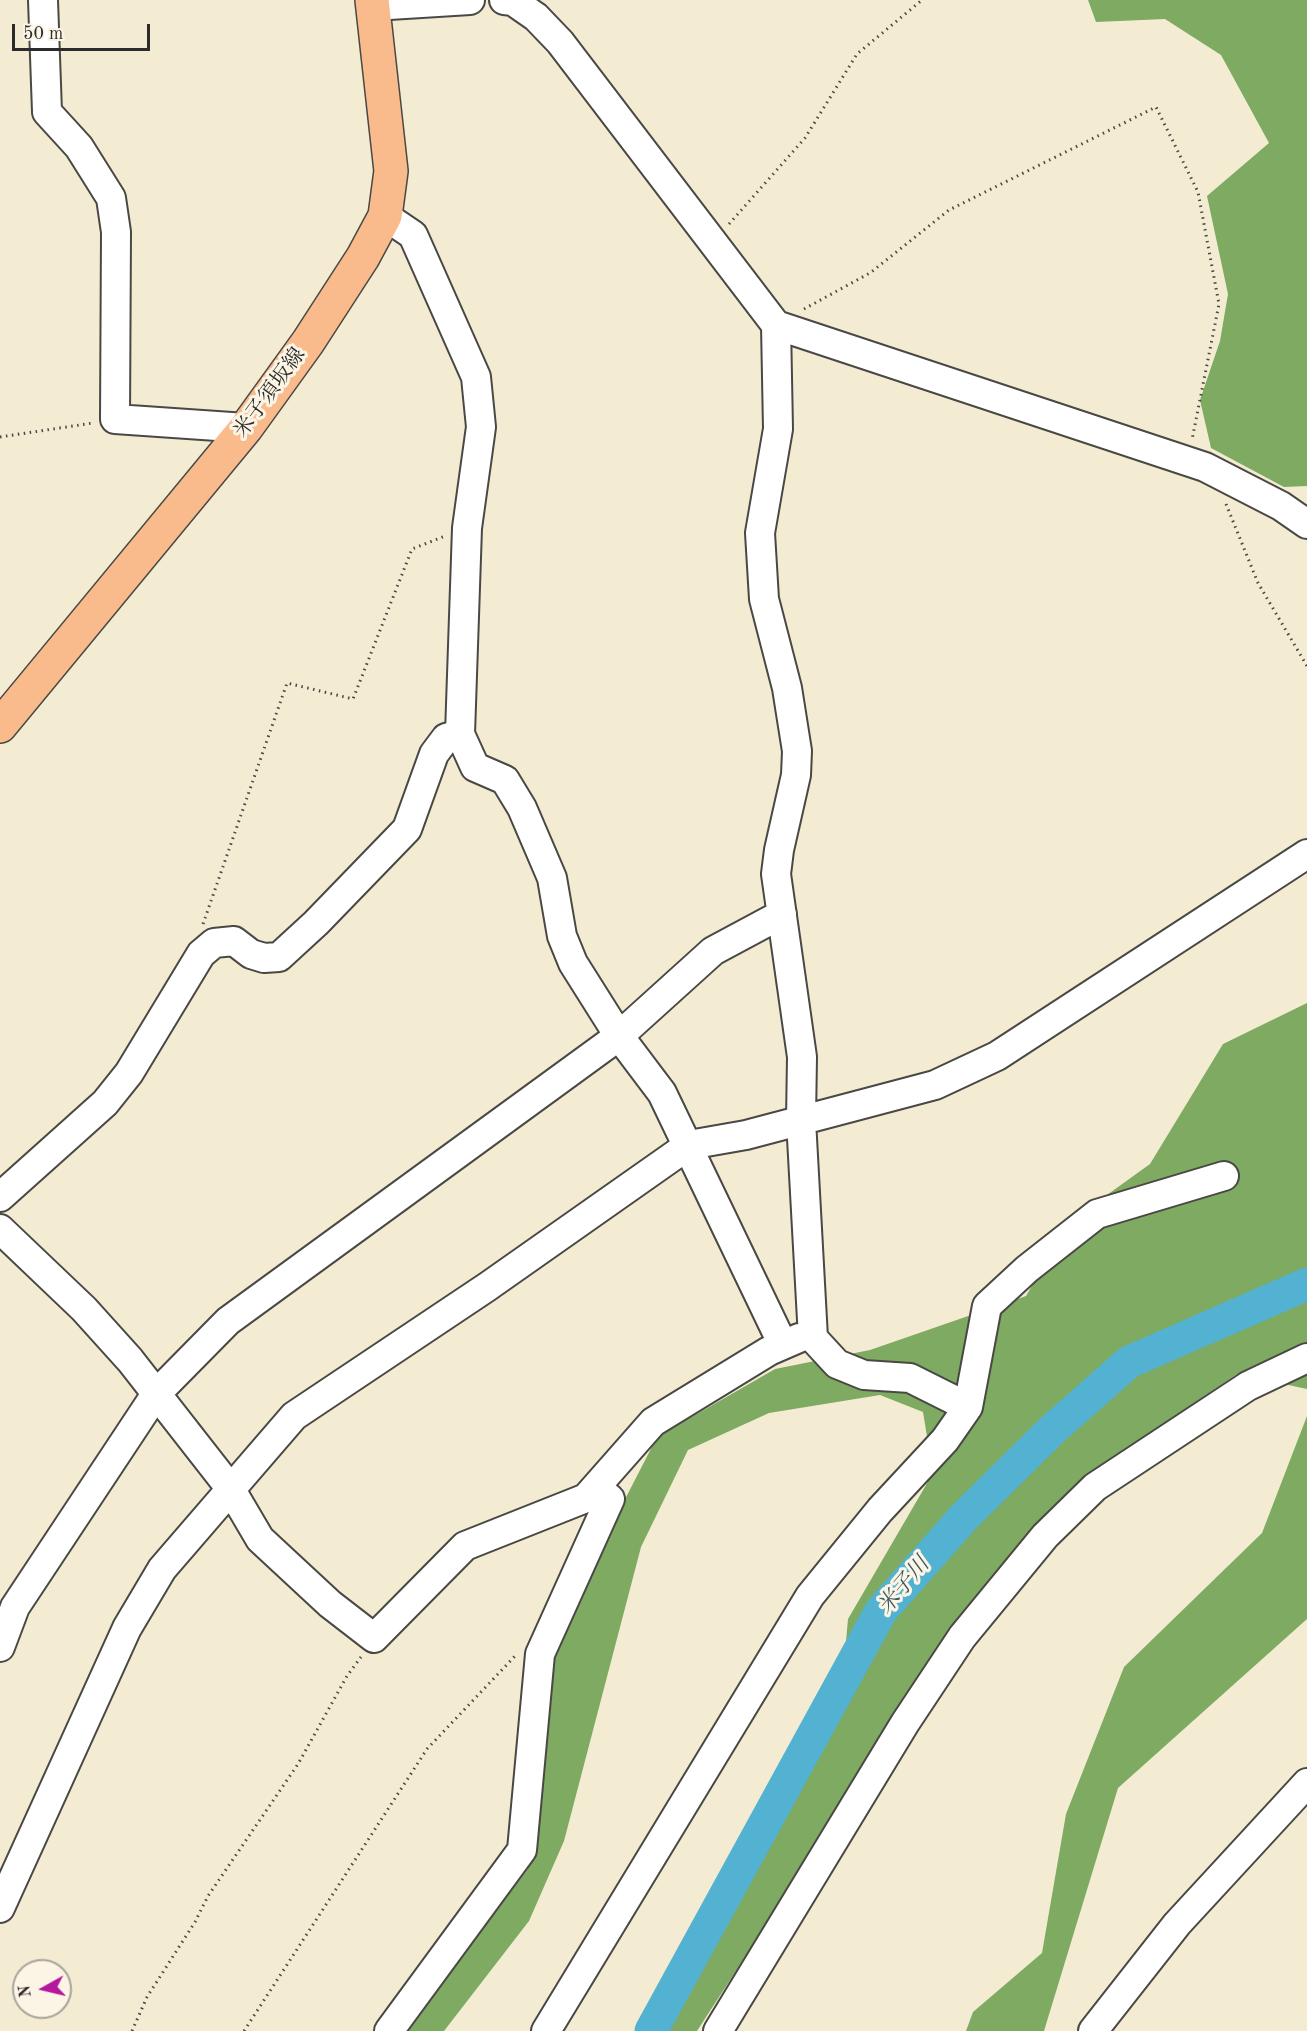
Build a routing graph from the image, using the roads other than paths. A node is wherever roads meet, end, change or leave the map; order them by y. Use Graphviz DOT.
graph roads {
  1 [pos="45,0"];
  2 [pos="470,0"];
  3 [pos="504,0"];
  4 [pos="373,3"];
  5 [pos="385,216"];
  6 [pos="776,325"];
  7 [pos="246,428"];
  8 [pos="1307,524"];
  9 [pos="0,726"];
  10 [pos="460,734"];
  11 [pos="1307,854"];
  12 [pos="782,914"];
  13 [pos="619,1036"];
  14 [pos="801,1120"];
  15 [pos="688,1145"];
  16 [pos="1224,1176"];
  17 [pos="0,1197"];
  18 [pos="0,1229"];
  19 [pos="813,1338"];
  20 [pos="783,1344"];
  21 [pos="1307,1358"];
  22 [pos="156,1394"];
  23 [pos="968,1407"];
  24 [pos="596,1487"];
  25 [pos="230,1488"];
  26 [pos="0,1647"];
  27 [pos="1307,1784"];
  28 [pos="0,1908"];
  29 [pos="389,2031"];
  30 [pos="546,2031"];
  31 [pos="718,2031"];
  32 [pos="1093,2031"];
  1 -- 7 [label="street"];
  2 -- 4 [label="street"];
  3 -- 6 [label="street"];
  4 -- 5 [label="main road, 米子須坂線"];
  5 -- 7 [label="main road, 米子須坂線"];
  5 -- 10 [label="street"];
  6 -- 8 [label="street"];
  6 -- 12 [label="street"];
  7 -- 9 [label="main road, 米子須坂線"];
  10 -- 13 [label="street"];
  10 -- 17 [label="street"];
  11 -- 14 [label="street"];
  12 -- 13 [label="street"];
  12 -- 14 [label="street"];
  13 -- 15 [label="street"];
  13 -- 22 [label="street"];
  14 -- 15 [label="street"];
  14 -- 19 [label="street"];
  15 -- 20 [label="street"];
  15 -- 25 [label="street"];
  16 -- 23 [label="street"];
  18 -- 22 [label="street"];
  19 -- 20 [label="street"];
  19 -- 23 [label="street"];
  20 -- 24 [label="street"];
  21 -- 31 [label="street"];
  22 -- 25 [label="street"];
  22 -- 26 [label="street"];
  23 -- 30 [label="street"];
  24 -- 25 [label="street"];
  24 -- 29 [label="street"];
  25 -- 28 [label="street"];
  27 -- 32 [label="street"];
}
